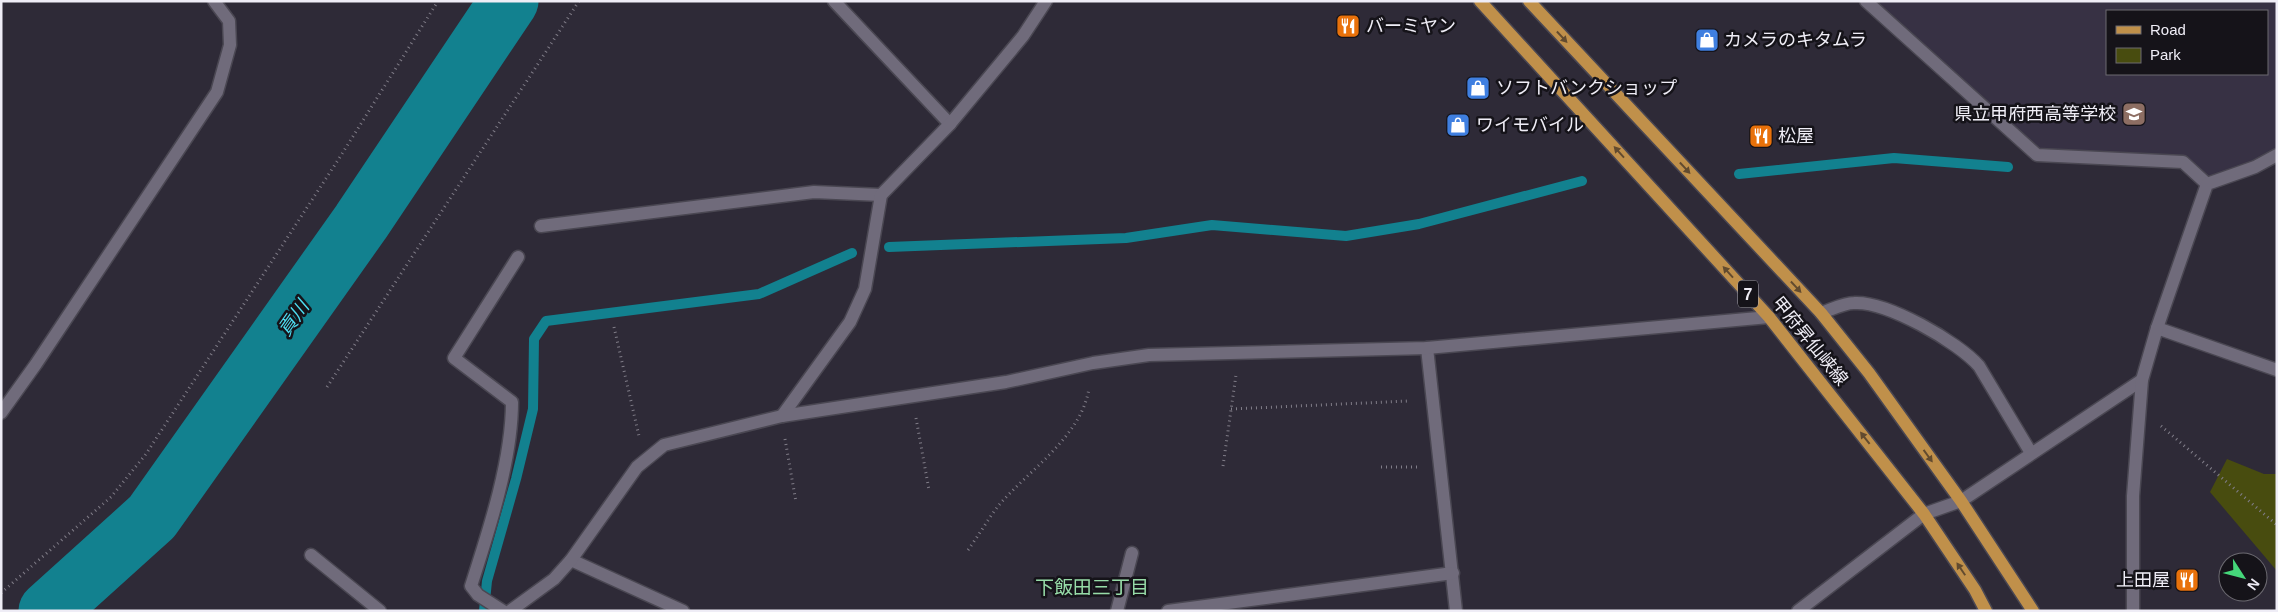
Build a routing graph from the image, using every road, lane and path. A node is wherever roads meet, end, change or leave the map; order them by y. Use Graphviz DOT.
graph roads {
  1 [pos="214,1"];
  2 [pos="438,1"];
  3 [pos="578,1"];
  4 [pos="834,1"];
  5 [pos="1046,1"];
  6 [pos="1480,1"];
  7 [pos="1529,1"];
  8 [pos="1866,1"];
  9 [pos="950,124"];
  10 [pos="2277,155"];
  11 [pos="2207,184"];
  12 [pos="881,195"];
  13 [pos="541,226"];
  14 [pos="518,257"];
  15 [pos="1821,314"];
  16 [pos="1770,317"];
  17 [pos="614,327"];
  18 [pos="2158,328"];
  19 [pos="1427,348"];
  20 [pos="1239,352"];
  21 [pos="1093,363"];
  22 [pos="2277,370"];
  23 [pos="2142,380"];
  24 [pos="327,387"];
  25 [pos="912,397"];
  26 [pos="1433,400"];
  27 [pos="2140,408"];
  28 [pos="1231,409"];
  29 [pos="1,413"];
  30 [pos="782,416"];
  31 [pos="2031,453"];
  32 [pos="645,460"];
  33 [pos="1223,466"];
  34 [pos="1381,466"];
  35 [pos="1440,467"];
  36 [pos="929,490"];
  37 [pos="1961,501"];
  38 [pos="796,502"];
  39 [pos="1924,514"];
  40 [pos="2277,525"];
  41 [pos="968,550"];
  42 [pos="1132,553"];
  43 [pos="311,555"];
  44 [pos="571,560"];
  45 [pos="1452,573"];
  46 [pos="1,593"];
  47 [pos="498,608"];
  48 [pos="380,611"];
  49 [pos="510,611"];
  50 [pos="683,611"];
  51 [pos="1116,611"];
  52 [pos="1168,611"];
  53 [pos="1456,611"];
  54 [pos="1798,611"];
  55 [pos="1986,611"];
  56 [pos="2033,611"];
  57 [pos="2133,611"];
  1 -- 29 [label="street"];
  2 -- 46 [label="path"];
  3 -- 24 [label="path"];
  4 -- 9 [label="street"];
  5 -- 9 [label="street"];
  16 -- 6 [label="main road, 甲府昇仙峡線 / 7, one-way"];
  7 -- 15 [label="main road, 甲府昇仙峡線 / 7, one-way"];
  8 -- 11 [label="street"];
  9 -- 12 [label="street"];
  10 -- 11 [label="street"];
  11 -- 18 [label="street"];
  12 -- 13 [label="street"];
  12 -- 30 [label="street"];
  14 -- 47 [label="street"];
  15 -- 31 [label="street"];
  15 -- 37 [label="main road, 甲府昇仙峡線 / 7, one-way"];
  16 -- 19 [label="street"];
  39 -- 16 [label="main road, 甲府昇仙峡線 / 7, one-way"];
  17 -- 32 [label="path"];
  18 -- 22 [label="street"];
  18 -- 23 [label="street"];
  19 -- 20 [label="street"];
  19 -- 26 [label="street"];
  20 -- 21 [label="street"];
  20 -- 28 [label="path"];
  21 -- 25 [label="street"];
  21 -- 41 [label="path"];
  23 -- 27 [label="street"];
  23 -- 31 [label="street"];
  25 -- 30 [label="street"];
  25 -- 36 [label="path"];
  26 -- 28 [label="path"];
  26 -- 35 [label="street"];
  27 -- 40 [label="path"];
  27 -- 57 [label="street"];
  28 -- 33 [label="path"];
  30 -- 32 [label="street"];
  30 -- 38 [label="path"];
  31 -- 37 [label="street"];
  32 -- 44 [label="street"];
  34 -- 35 [label="path"];
  35 -- 45 [label="street"];
  37 -- 39 [label="street"];
  37 -- 56 [label="main road, 甲府昇仙峡線 / 7"];
  39 -- 54 [label="street"];
  55 -- 39 [label="main road, 甲府昇仙峡線 / 7, one-way"];
  42 -- 51 [label="street"];
  43 -- 48 [label="street"];
  44 -- 49 [label="street"];
  44 -- 50 [label="street"];
  45 -- 52 [label="street"];
  45 -- 53 [label="street"];
}
